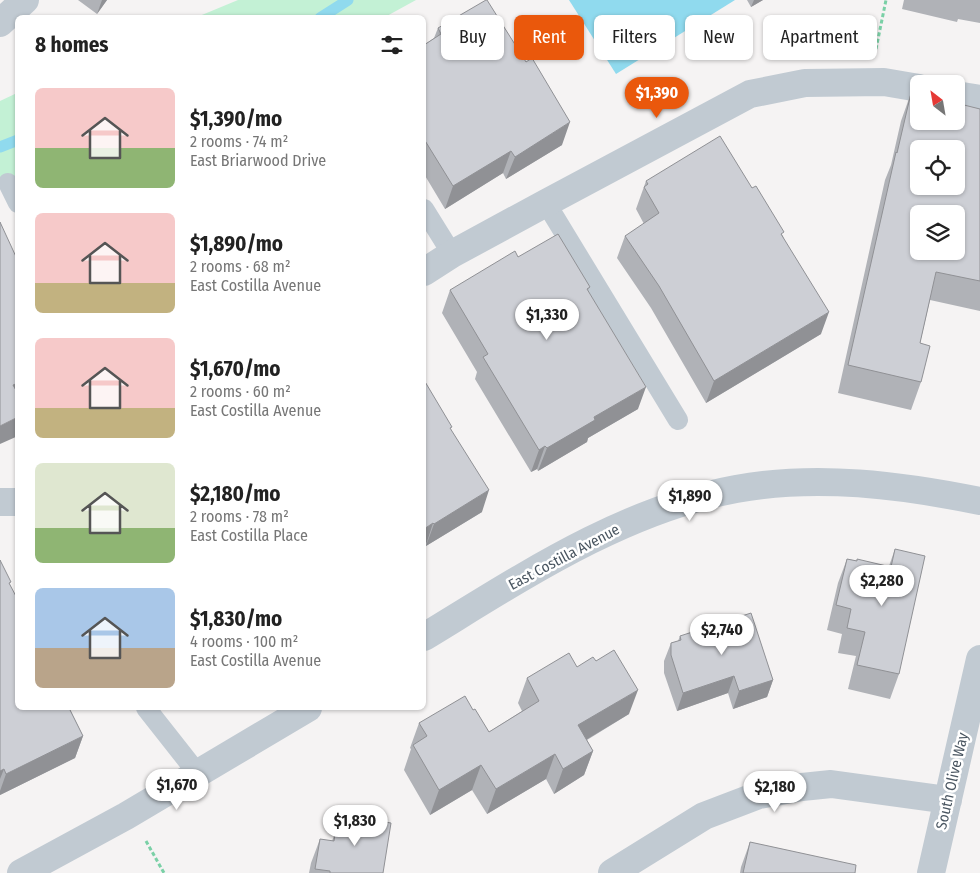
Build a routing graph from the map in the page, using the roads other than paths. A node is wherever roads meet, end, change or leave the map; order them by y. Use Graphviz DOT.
graph roads {
  1 [pos="25,0"];
  2 [pos="0,23"];
  3 [pos="910,86"];
  4 [pos="965,96"];
  5 [pos="980,99"];
  6 [pos="8,183"];
  7 [pos="15,198"];
  8 [pos="546,203"];
  9 [pos="426,212"];
  10 [pos="452,254"];
  11 [pos="426,271"];
  12 [pos="678,420"];
  13 [pos="980,501"];
  14 [pos="0,502"];
  15 [pos="15,502"];
  16 [pos="426,636"];
  17 [pos="980,659"];
  18 [pos="148,710"];
  19 [pos="305,710"];
  20 [pos="198,774"];
  21 [pos="948,800"];
  22 [pos="21,873"];
  23 [pos="612,873"];
  24 [pos="931,873"];
  1 -- 2 [label="street"];
  3 -- 8 [label="street"];
  4 -- 5 [label="street"];
  6 -- 7 [label="lane"];
  8 -- 10 [label="street"];
  8 -- 12 [label="lane"];
  9 -- 10 [label="lane"];
  10 -- 11 [label="street"];
  13 -- 16 [label="street, East Costilla Avenue"];
  14 -- 15 [label="street"];
  17 -- 21 [label="street, South Olive Way"];
  18 -- 20 [label="lane"];
  19 -- 20 [label="street"];
  20 -- 22 [label="street"];
  21 -- 23 [label="street"];
  21 -- 24 [label="street, South Olive Way"];
}
